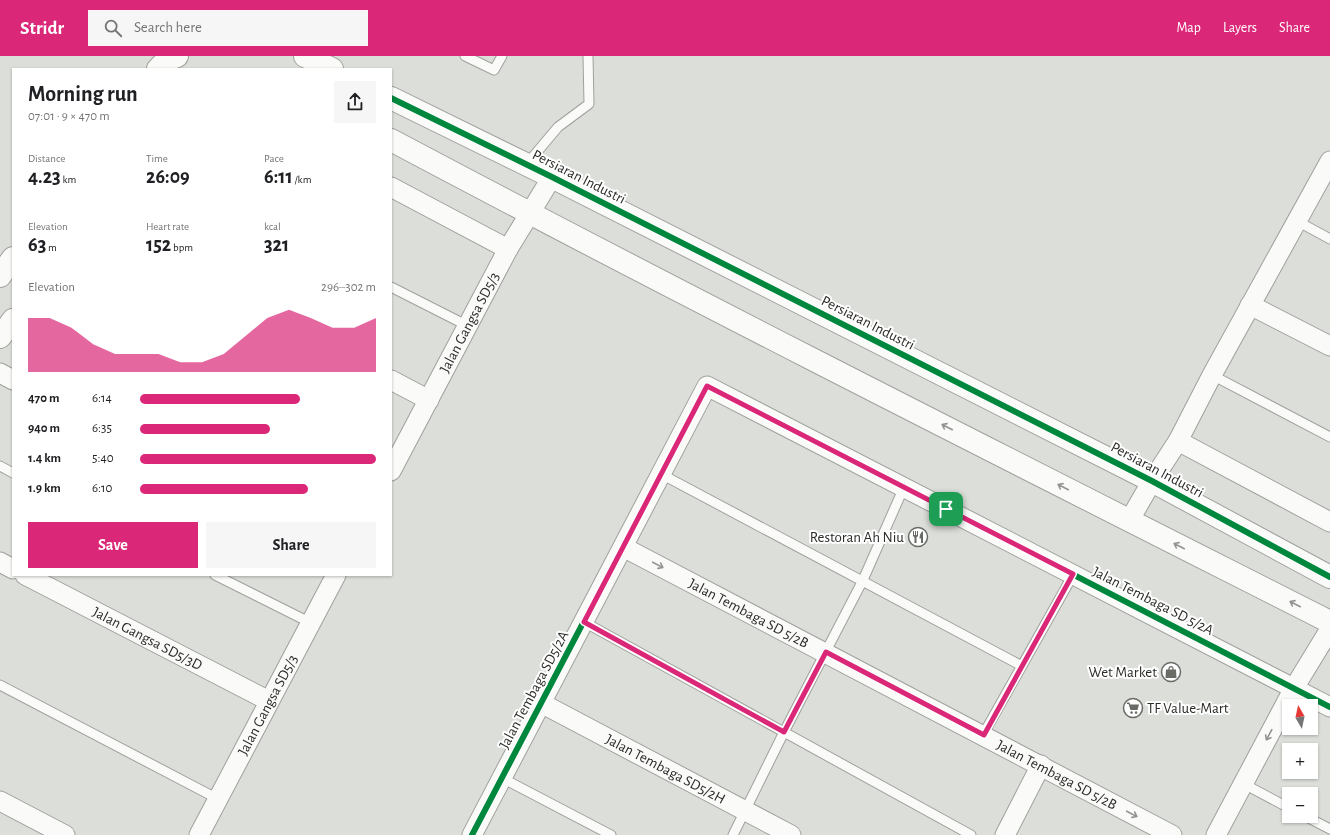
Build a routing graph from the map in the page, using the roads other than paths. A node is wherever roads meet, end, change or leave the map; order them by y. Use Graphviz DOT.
graph roads {
  1 [pos="305,56"];
  2 [pos="465,56"];
  3 [pos="502,56"];
  4 [pos="588,56"];
  5 [pos="330,68"];
  6 [pos="392,98"];
  7 [pos="392,141"];
  8 [pos="1330,161"];
  9 [pos="526,164"];
  10 [pos="552,177"];
  11 [pos="392,188"];
  12 [pos="530,214"];
  13 [pos="1296,221"];
  14 [pos="1330,239"];
  15 [pos="508,249"];
  16 [pos="12,259"];
  17 [pos="0,276"];
  18 [pos="392,288"];
  19 [pos="1250,305"];
  20 [pos="12,321"];
  21 [pos="468,326"];
  22 [pos="0,337"];
  23 [pos="1330,346"];
  24 [pos="0,373"];
  25 [pos="1212,375"];
  26 [pos="12,379"];
  27 [pos="392,381"];
  28 [pos="707,386"];
  29 [pos="429,400"];
  30 [pos="1330,437"];
  31 [pos="1178,441"];
  32 [pos="0,466"];
  33 [pos="392,469"];
  34 [pos="12,472"];
  35 [pos="661,474"];
  36 [pos="1152,481"];
  37 [pos="904,488"];
  38 [pos="1129,521"];
  39 [pos="1330,522"];
  40 [pos="623,547"];
  41 [pos="0,562"];
  42 [pos="12,568"];
  43 [pos="1073,574"];
  44 [pos="27,576"];
  45 [pos="217,576"];
  46 [pos="335,576"];
  47 [pos="1330,577"];
  48 [pos="863,580"];
  49 [pos="584,622"];
  50 [pos="1330,622"];
  51 [pos="311,623"];
  52 [pos="1330,629"];
  53 [pos="826,652"];
  54 [pos="1022,666"];
  55 [pos="0,685"];
  56 [pos="1294,688"];
  57 [pos="269,701"];
  58 [pos="541,703"];
  59 [pos="1330,707"];
  60 [pos="784,732"];
  61 [pos="984,735"];
  62 [pos="1041,765"];
  63 [pos="502,778"];
  64 [pos="1244,784"];
  65 [pos="218,799"];
  66 [pos="0,801"];
  67 [pos="1282,804"];
  68 [pos="746,811"];
  69 [pos="1318,823"];
  70 [pos="1330,829"];
  71 [pos="65,835"];
  72 [pos="199,835"];
  73 [pos="472,835"];
  74 [pos="611,835"];
  75 [pos="733,835"];
  76 [pos="791,835"];
  77 [pos="971,835"];
  78 [pos="1005,835"];
  79 [pos="1172,835"];
  80 [pos="1216,835"];
  1 -- 5 [label="street"];
  2 -- 3 [label="lane"];
  4 -- 9 [label="lane"];
  6 -- 9 [label="street, Persiaran Industri"];
  7 -- 12 [label="street"];
  8 -- 13 [label="street"];
  9 -- 10 [label="street, Persiaran Industri"];
  10 -- 12 [label="street, Jalan Gangsa SD5/3"];
  10 -- 36 [label="street, Persiaran Industri"];
  11 -- 15 [label="street"];
  12 -- 15 [label="street, Jalan Gangsa SD5/3"];
  38 -- 12 [label="street, one-way"];
  13 -- 14 [label="lane"];
  13 -- 19 [label="street"];
  15 -- 21 [label="street, Jalan Gangsa SD5/3"];
  16 -- 17 [label="street"];
  18 -- 21 [label="lane"];
  19 -- 23 [label="street"];
  19 -- 25 [label="street"];
  20 -- 22 [label="street"];
  21 -- 29 [label="street, Jalan Gangsa SD5/3"];
  24 -- 26 [label="street"];
  25 -- 30 [label="lane"];
  25 -- 31 [label="street"];
  27 -- 29 [label="street"];
  28 -- 35 [label="street, Jalan Tembaga SD5/2A"];
  28 -- 37 [label="street, Jalan Tembaga SD 5/2A"];
  29 -- 33 [label="street, Jalan Gangsa SD5/3"];
  31 -- 36 [label="street"];
  31 -- 39 [label="street"];
  32 -- 34 [label="lane"];
  35 -- 40 [label="street, Jalan Tembaga SD5/2A"];
  35 -- 48 [label="lane"];
  36 -- 38 [label="street"];
  36 -- 47 [label="street, Persiaran Industri"];
  37 -- 43 [label="street, Jalan Tembaga SD 5/2A"];
  37 -- 48 [label="lane"];
  50 -- 38 [label="street, one-way"];
  40 -- 49 [label="street, Jalan Tembaga SD5/2A"];
  40 -- 53 [label="street, Jalan Tembaga SD 5/2B, one-way"];
  41 -- 42 [label="street"];
  43 -- 54 [label="lane"];
  43 -- 56 [label="street, Jalan Tembaga SD 5/2A"];
  44 -- 57 [label="street, Jalan Gangsa SD5/3D"];
  45 -- 51 [label="lane"];
  46 -- 51 [label="street, Jalan Gangsa SD5/3"];
  48 -- 53 [label="lane"];
  48 -- 54 [label="lane"];
  49 -- 58 [label="street, Jalan Tembaga SD5/2A"];
  49 -- 60 [label="lane"];
  51 -- 57 [label="street, Jalan Gangsa SD5/3"];
  52 -- 56 [label="street"];
  53 -- 60 [label="lane"];
  53 -- 61 [label="street, Jalan Tembaga SD 5/2B"];
  54 -- 61 [label="lane"];
  55 -- 65 [label="lane"];
  56 -- 59 [label="street, Jalan Tembaga SD 5/2A"];
  56 -- 64 [label="street, one-way"];
  57 -- 65 [label="street, Jalan Gangsa SD5/3"];
  58 -- 63 [label="street, Jalan Tembaga SD5/2A"];
  58 -- 68 [label="street, Jalan Tembaga SD5/2H"];
  60 -- 68 [label="lane"];
  60 -- 77 [label="lane"];
  61 -- 62 [label="street, Jalan Tembaga SD 5/2B"];
  62 -- 78 [label="street"];
  62 -- 79 [label="street, Jalan Tembaga SD 5/2B, one-way"];
  63 -- 73 [label="street, Jalan Tembaga SD5/2A"];
  63 -- 74 [label="lane"];
  64 -- 67 [label="lane"];
  64 -- 80 [label="street"];
  65 -- 72 [label="street, Jalan Gangsa SD5/3"];
  66 -- 71 [label="street"];
  68 -- 75 [label="lane"];
  68 -- 76 [label="street, Jalan Tembaga SD5/2H"];
  69 -- 70 [label="lane"];
}
